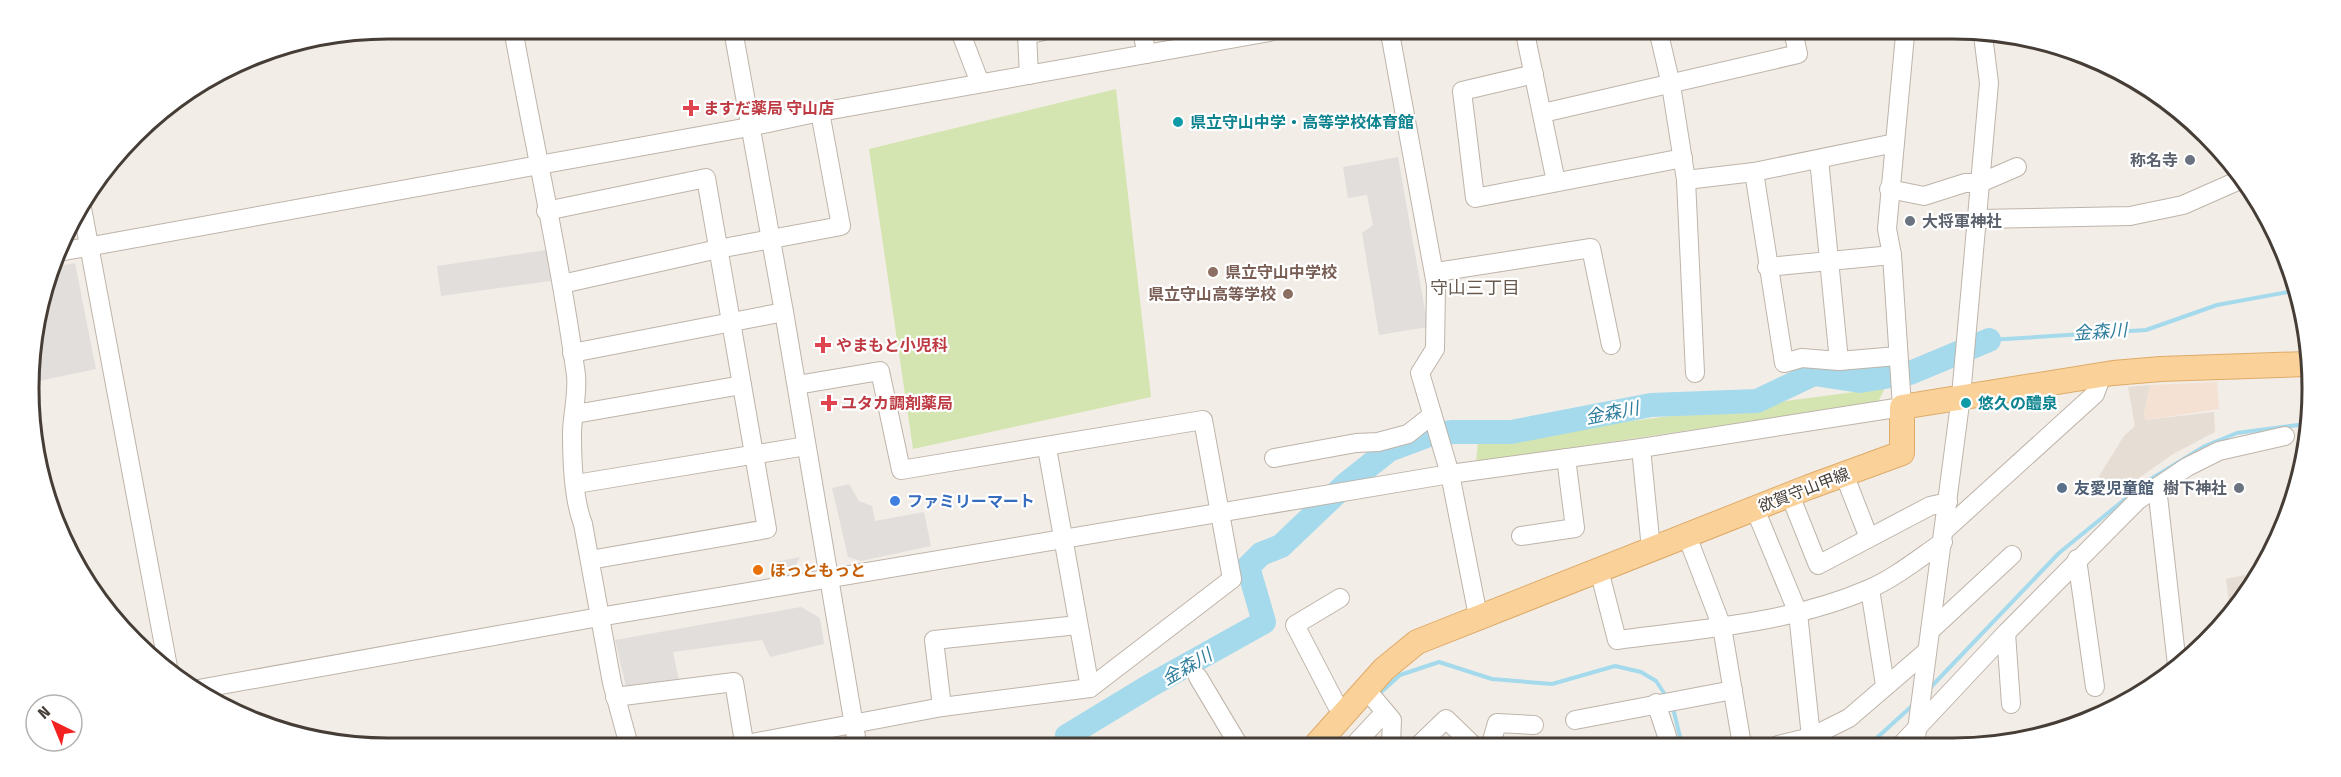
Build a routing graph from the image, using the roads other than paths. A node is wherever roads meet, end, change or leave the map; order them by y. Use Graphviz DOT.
graph roads {
  1 [pos="515,39"];
  2 [pos="734,39"];
  3 [pos="963,39"];
  4 [pos="1026,39"];
  5 [pos="1144,39"];
  6 [pos="1231,39"];
  7 [pos="1391,39"];
  8 [pos="1528,39"];
  9 [pos="1660,39"];
  10 [pos="1795,39"];
  11 [pos="1905,39"];
  12 [pos="1984,41"];
  13 [pos="1147,54"];
  14 [pos="1534,74"];
  15 [pos="1029,75"];
  16 [pos="980,84"];
  17 [pos="1671,84"];
  18 [pos="820,112"];
  19 [pos="1543,113"];
  20 [pos="749,127"];
  21 [pos="1895,143"];
  22 [pos="1683,158"];
  23 [pos="1819,159"];
  24 [pos="537,165"];
  25 [pos="2017,167"];
  26 [pos="1754,172"];
  27 [pos="1686,180"];
  28 [pos="1556,182"];
  29 [pos="2234,182"];
  30 [pos="1980,183"];
  31 [pos="1889,189"];
  32 [pos="546,211"];
  33 [pos="84,218"];
  34 [pos="1977,219"];
  35 [pos="771,239"];
  36 [pos="88,247"];
  37 [pos="718,249"];
  38 [pos="68,250"];
  39 [pos="1892,255"];
  40 [pos="1829,261"];
  41 [pos="1767,267"];
  42 [pos="562,284"];
  43 [pos="1436,285"];
  44 [pos="784,312"];
  45 [pos="731,322"];
  46 [pos="1611,345"];
  47 [pos="572,353"];
  48 [pos="1897,356"];
  49 [pos="1839,361"];
  50 [pos="2301,364"];
  51 [pos="1695,373"];
  52 [pos="2102,375"];
  53 [pos="742,385"];
  54 [pos="797,385"];
  55 [pos="1960,397"];
  56 [pos="1902,407"];
  57 [pos="575,414"];
  58 [pos="1432,415"];
  59 [pos="2285,436"];
  60 [pos="806,446"];
  61 [pos="1047,448"];
  62 [pos="1641,448"];
  63 [pos="754,453"];
  64 [pos="1274,458"];
  65 [pos="1566,458"];
  66 [pos="1450,474"];
  67 [pos="1844,474"];
  68 [pos="576,484"];
  69 [pos="2157,487"];
  70 [pos="1790,495"];
  71 [pos="1947,502"];
  72 [pos="1755,509"];
  73 [pos="1220,513"];
  74 [pos="1521,536"];
  75 [pos="1688,536"];
  76 [pos="1943,536"];
  77 [pos="1869,538"];
  78 [pos="1062,539"];
  79 [pos="1652,549"];
  80 [pos="2012,555"];
  81 [pos="2077,559"];
  82 [pos="590,560"];
  83 [pos="1599,570"];
  84 [pos="828,580"];
  85 [pos="1870,589"];
  86 [pos="1340,598"];
  87 [pos="1798,613"];
  88 [pos="599,616"];
  89 [pos="1478,616"];
  90 [pos="1078,624"];
  91 [pos="1722,627"];
  92 [pos="1930,631"];
  93 [pos="2006,633"];
  94 [pos="1927,651"];
  95 [pos="2176,657"];
  96 [pos="166,658"];
  97 [pos="1198,677"];
  98 [pos="1885,686"];
  99 [pos="208,687"];
  100 [pos="2095,687"];
  101 [pos="1090,688"];
  102 [pos="1365,688"];
  103 [pos="1733,690"];
  104 [pos="615,697"];
  105 [pos="1656,702"];
  106 [pos="2011,704"];
  107 [pos="942,707"];
  108 [pos="1385,712"];
  109 [pos="1344,713"];
  110 [pos="1575,720"];
  111 [pos="854,723"];
  112 [pos="1534,725"];
  113 [pos="1667,736"];
  114 [pos="1916,736"];
  115 [pos="1811,737"];
  116 [pos="627,738"];
  117 [pos="743,738"];
  118 [pos="773,738"];
  119 [pos="856,738"];
  120 [pos="1234,738"];
  121 [pos="1322,738"];
  122 [pos="1361,738"];
  123 [pos="1391,738"];
  124 [pos="1426,738"];
  125 [pos="1466,738"];
  126 [pos="1493,738"];
  127 [pos="1741,738"];
  128 [pos="1807,738"];
  1 -- 24 [label="street"];
  2 -- 20 [label="street"];
  3 -- 16 [label="street"];
  4 -- 15 [label="street"];
  5 -- 13 [label="street"];
  6 -- 13 [label="street"];
  7 -- 43 [label="street"];
  8 -- 14 [label="street"];
  9 -- 17 [label="street"];
  10 -- 17 [label="street"];
  11 -- 21 [label="street"];
  12 -- 30 [label="street"];
  13 -- 15 [label="street"];
  14 -- 19 [label="street"];
  14 -- 28 [label="street"];
  15 -- 16 [label="street"];
  16 -- 18 [label="street"];
  17 -- 19 [label="street"];
  17 -- 22 [label="street"];
  18 -- 20 [label="street"];
  18 -- 35 [label="street"];
  19 -- 28 [label="street"];
  20 -- 24 [label="street"];
  20 -- 35 [label="street"];
  21 -- 23 [label="street"];
  21 -- 31 [label="street"];
  22 -- 27 [label="street"];
  22 -- 28 [label="street"];
  23 -- 26 [label="street"];
  23 -- 40 [label="street"];
  24 -- 32 [label="street"];
  24 -- 36 [label="street"];
  25 -- 30 [label="street"];
  26 -- 27 [label="street"];
  26 -- 41 [label="street"];
  27 -- 51 [label="street"];
  29 -- 34 [label="street"];
  30 -- 31 [label="street"];
  30 -- 34 [label="street"];
  31 -- 39 [label="street"];
  32 -- 37 [label="street"];
  32 -- 42 [label="street"];
  33 -- 36 [label="street"];
  34 -- 55 [label="street"];
  35 -- 37 [label="street"];
  35 -- 44 [label="street"];
  36 -- 38 [label="street"];
  36 -- 96 [label="street"];
  37 -- 42 [label="street"];
  37 -- 45 [label="street"];
  39 -- 40 [label="street"];
  39 -- 48 [label="street"];
  40 -- 41 [label="street"];
  40 -- 49 [label="street"];
  41 -- 49 [label="street"];
  42 -- 47 [label="street"];
  43 -- 46 [label="street"];
  43 -- 58 [label="street"];
  44 -- 45 [label="street"];
  44 -- 54 [label="street"];
  45 -- 47 [label="street"];
  45 -- 53 [label="street"];
  47 -- 57 [label="street"];
  48 -- 49 [label="street"];
  48 -- 56 [label="street"];
  50 -- 52 [label="main road"];
  52 -- 55 [label="main road"];
  52 -- 76 [label="street"];
  53 -- 57 [label="street"];
  53 -- 63 [label="street"];
  54 -- 60 [label="street"];
  54 -- 61 [label="street"];
  55 -- 56 [label="main road"];
  55 -- 71 [label="street"];
  56 -- 62 [label="street"];
  56 -- 67 [label="main road, 欲賀守山甲線"];
  57 -- 68 [label="street"];
  58 -- 64 [label="street"];
  58 -- 66 [label="street"];
  59 -- 69 [label="street"];
  60 -- 63 [label="street"];
  60 -- 84 [label="street"];
  61 -- 73 [label="street"];
  61 -- 78 [label="street"];
  62 -- 65 [label="street"];
  62 -- 79 [label="street"];
  63 -- 68 [label="street"];
  63 -- 82 [label="street"];
  65 -- 66 [label="street"];
  65 -- 74 [label="street"];
  66 -- 73 [label="street"];
  66 -- 89 [label="street"];
  67 -- 70 [label="main road, 欲賀守山甲線"];
  67 -- 77 [label="street"];
  68 -- 82 [label="street"];
  69 -- 81 [label="street"];
  69 -- 95 [label="street"];
  70 -- 72 [label="main road, 欲賀守山甲線"];
  70 -- 77 [label="street"];
  71 -- 76 [label="street"];
  71 -- 77 [label="street"];
  72 -- 75 [label="main road, 欲賀守山甲線"];
  72 -- 87 [label="street"];
  73 -- 78 [label="street"];
  73 -- 101 [label="street"];
  75 -- 79 [label="main road, 欲賀守山甲線"];
  75 -- 91 [label="street"];
  76 -- 85 [label="street"];
  76 -- 92 [label="street"];
  78 -- 84 [label="street"];
  78 -- 90 [label="street"];
  79 -- 83 [label="main road, 欲賀守山甲線"];
  80 -- 92 [label="street"];
  81 -- 93 [label="street"];
  81 -- 100 [label="street"];
  82 -- 88 [label="street"];
  83 -- 89 [label="main road, 欲賀守山甲線"];
  83 -- 91 [label="street"];
  84 -- 88 [label="street"];
  84 -- 111 [label="street"];
  85 -- 87 [label="street"];
  85 -- 98 [label="street"];
  86 -- 109 [label="street"];
  87 -- 91 [label="street"];
  87 -- 115 [label="street"];
  88 -- 99 [label="street"];
  88 -- 104 [label="street"];
  89 -- 102 [label="main road, 欲賀守山甲線"];
  90 -- 101 [label="street"];
  90 -- 107 [label="street"];
  91 -- 103 [label="street"];
  92 -- 94 [label="street"];
  93 -- 106 [label="street"];
  93 -- 114 [label="street"];
  94 -- 98 [label="street"];
  94 -- 114 [label="street"];
  97 -- 120 [label="street"];
  98 -- 115 [label="street"];
  101 -- 107 [label="street"];
  102 -- 108 [label="street"];
  102 -- 109 [label="main road, 欲賀守山甲線"];
  103 -- 105 [label="street"];
  103 -- 127 [label="street"];
  104 -- 116 [label="street"];
  104 -- 117 [label="street"];
  105 -- 110 [label="street"];
  105 -- 113 [label="street"];
  107 -- 111 [label="street"];
  108 -- 122 [label="street"];
  108 -- 123 [label="street"];
  109 -- 121 [label="main road, 欲賀守山甲線"];
  111 -- 118 [label="street"];
  111 -- 119 [label="street"];
  112 -- 126 [label="street"];
  115 -- 128 [label="street"];
  124 -- 125 [label="street"];
}
